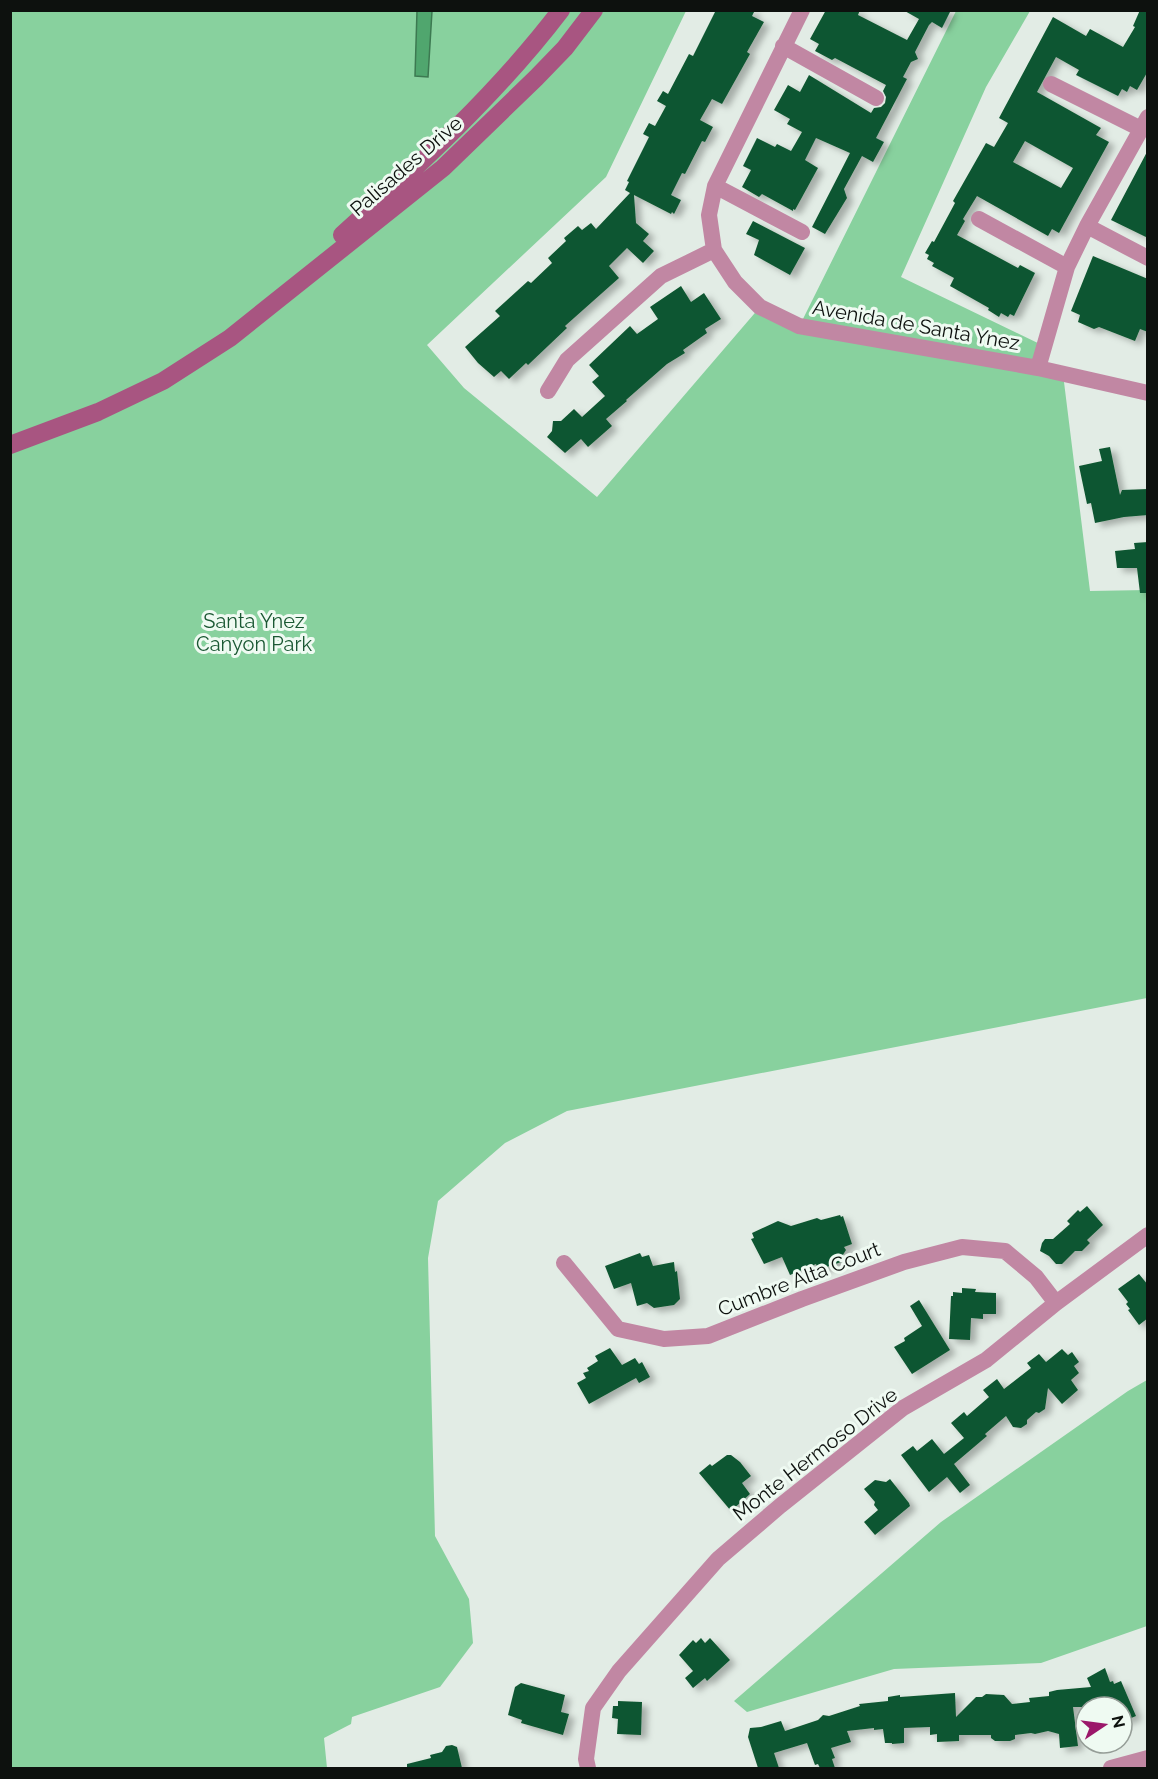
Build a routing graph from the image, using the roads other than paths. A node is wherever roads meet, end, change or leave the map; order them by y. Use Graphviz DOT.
graph roads {
  1 [pos="561,10"];
  2 [pos="594,10"];
  3 [pos="802,10"];
  4 [pos="783,46"];
  5 [pos="1051,84"];
  6 [pos="876,98"];
  7 [pos="1144,123"];
  8 [pos="715,186"];
  9 [pos="979,219"];
  10 [pos="1087,226"];
  11 [pos="802,232"];
  12 [pos="714,250"];
  13 [pos="1148,258"];
  14 [pos="1067,267"];
  15 [pos="230,338"];
  16 [pos="1038,368"];
  17 [pos="548,391"];
  18 [pos="1148,393"];
  19 [pos="10,445"];
  20 [pos="1148,1235"];
  21 [pos="564,1263"];
  22 [pos="1056,1302"];
  23 [pos="1148,1758"];
  24 [pos="588,1768"];
  25 [pos="1111,1768"];
  1 -- 15 [label="street, Palisades Drive"];
  2 -- 15 [label="street, Palisades Drive"];
  3 -- 4 [label="street, Avenida de Santa Ynez"];
  4 -- 6 [label="street"];
  4 -- 8 [label="street, Avenida de Santa Ynez"];
  5 -- 7 [label="street"];
  7 -- 10 [label="street"];
  8 -- 11 [label="street"];
  8 -- 12 [label="street, Avenida de Santa Ynez"];
  9 -- 14 [label="street"];
  10 -- 13 [label="street"];
  10 -- 14 [label="street"];
  12 -- 16 [label="street, Avenida de Santa Ynez"];
  12 -- 17 [label="street"];
  14 -- 16 [label="street"];
  15 -- 19 [label="street, Palisades Drive"];
  16 -- 18 [label="street, Avenida de Santa Ynez"];
  20 -- 22 [label="street, Monte Hermoso Drive"];
  21 -- 22 [label="street, Cumbre Alta Court"];
  22 -- 24 [label="street, Monte Hermoso Drive"];
  23 -- 25 [label="street"];
}
